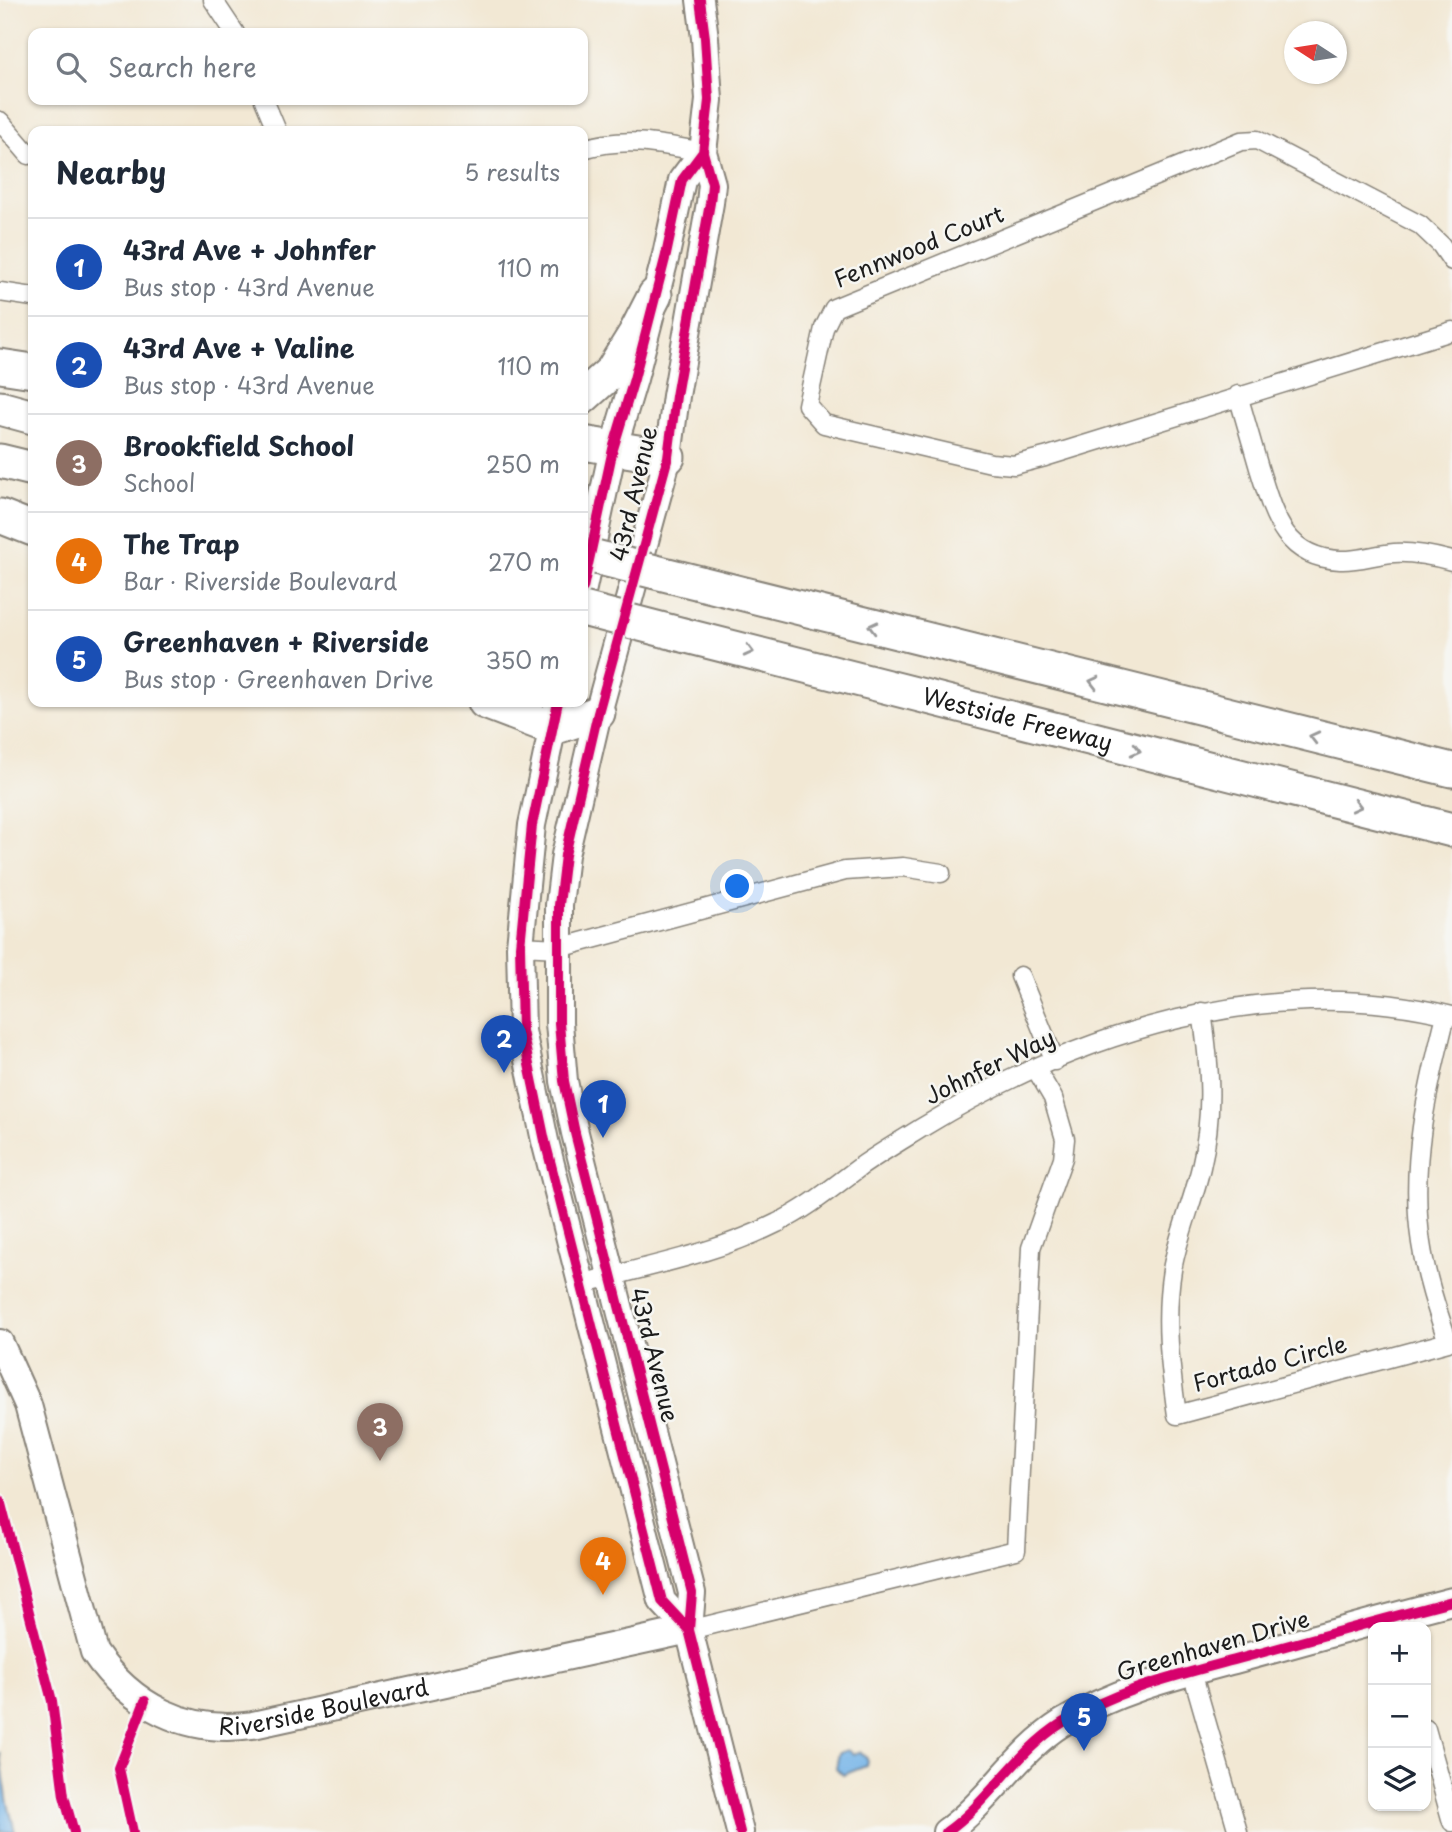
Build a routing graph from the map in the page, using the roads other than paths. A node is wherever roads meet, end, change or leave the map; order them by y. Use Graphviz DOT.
graph roads {
  1 [pos="213,0"];
  2 [pos="700,0"];
  3 [pos="232,28"];
  4 [pos="266,105"];
  5 [pos="0,121"];
  6 [pos="275,126"];
  7 [pos="588,147"];
  8 [pos="703,152"];
  9 [pos="28,154"];
  10 [pos="1452,261"];
  11 [pos="0,292"];
  12 [pos="655,295"];
  13 [pos="28,296"];
  14 [pos="1452,331"];
  15 [pos="0,366"];
  16 [pos="28,370"];
  17 [pos="588,393"];
  18 [pos="1238,395"];
  19 [pos="0,408"];
  20 [pos="28,416"];
  21 [pos="598,446"];
  22 [pos="668,457"];
  23 [pos="0,461"];
  24 [pos="28,468"];
  25 [pos="0,516"];
  26 [pos="28,527"];
  27 [pos="588,541"];
  28 [pos="588,555"];
  29 [pos="1452,561"];
  30 [pos="588,610"];
  31 [pos="512,707"];
  32 [pos="598,713"];
  33 [pos="556,715"];
  34 [pos="1452,771"];
  35 [pos="1452,830"];
  36 [pos="941,873"];
  37 [pos="520,946"];
  38 [pos="559,948"];
  39 [pos="1020,976"];
  40 [pos="1202,1012"];
  41 [pos="1449,1015"];
  42 [pos="1055,1061"];
  43 [pos="1036,1069"];
  44 [pos="612,1275"];
  45 [pos="581,1284"];
  46 [pos="0,1343"];
  47 [pos="1452,1601"];
  48 [pos="1396,1622"];
  49 [pos="1368,1629"];
  50 [pos="689,1630"];
  51 [pos="1192,1672"];
  52 [pos="1431,1747"];
  53 [pos="1452,1822"];
  54 [pos="740,1832"];
  55 [pos="946,1832"];
  56 [pos="1238,1832"];
  1 -- 3 [label="street"];
  2 -- 8 [label="main road, 43rd Avenue"];
  4 -- 6 [label="street"];
  5 -- 9 [label="street"];
  7 -- 8 [label="street"];
  8 -- 12 [label="main road, 43rd Avenue"];
  8 -- 22 [label="main road, 43rd Avenue"];
  10 -- 18 [label="street, Fennwood Court"];
  11 -- 13 [label="street"];
  12 -- 17 [label="highway"];
  12 -- 21 [label="main road, 43rd Avenue"];
  14 -- 18 [label="street, Fennwood Court"];
  15 -- 16 [label="highway"];
  18 -- 29 [label="street"];
  19 -- 20 [label="highway"];
  21 -- 22 [label="highway"];
  21 -- 27 [label="main road, 43rd Avenue"];
  22 -- 32 [label="main road, 43rd Avenue"];
  23 -- 24 [label="highway"];
  25 -- 26 [label="highway"];
  34 -- 28 [label="highway, one-way, bridge"];
  30 -- 35 [label="highway, Westside Freeway, one-way, bridge"];
  31 -- 33 [label="highway"];
  32 -- 33 [label="highway"];
  32 -- 38 [label="main road, 43rd Avenue"];
  33 -- 37 [label="main road"];
  36 -- 38 [label="street"];
  37 -- 38 [label="street"];
  37 -- 45 [label="main road"];
  38 -- 44 [label="main road, 43rd Avenue"];
  39 -- 42 [label="street"];
  40 -- 41 [label="street, Johnfer Way"];
  40 -- 41 [label="street, Fortado Circle"];
  40 -- 42 [label="street, Johnfer Way"];
  42 -- 43 [label="street, Johnfer Way"];
  43 -- 44 [label="street, Johnfer Way"];
  43 -- 50 [label="street"];
  44 -- 45 [label="street, Johnfer Way"];
  44 -- 50 [label="main road, 43rd Avenue"];
  45 -- 50 [label="main road"];
  46 -- 50 [label="main road, Riverside Boulevard"];
  47 -- 48 [label="main road, Greenhaven Drive"];
  49 -- 51 [label="main road, Greenhaven Drive"];
  50 -- 54 [label="main road"];
  51 -- 55 [label="main road, Greenhaven Drive"];
  51 -- 56 [label="street"];
  52 -- 53 [label="street"];
}
